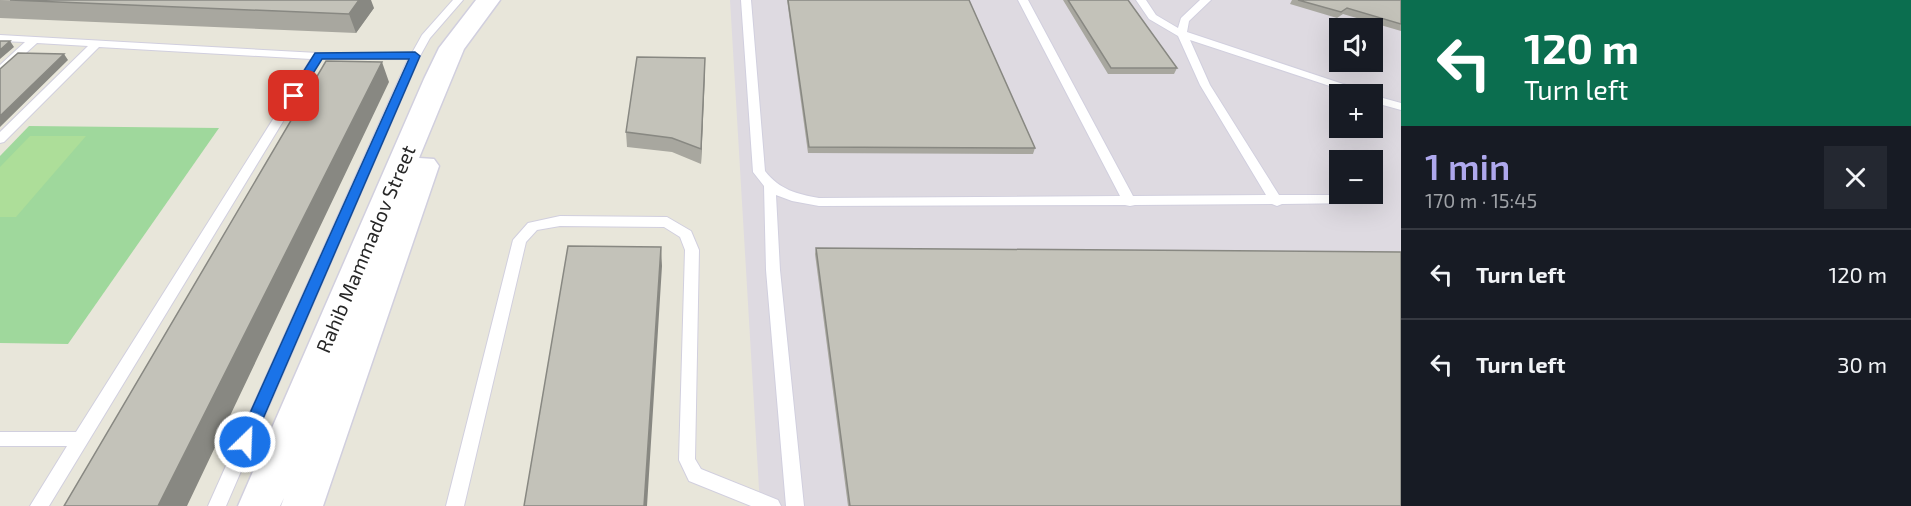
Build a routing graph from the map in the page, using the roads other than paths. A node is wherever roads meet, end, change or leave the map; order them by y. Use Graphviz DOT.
graph roads {
  1 [pos="458,0"];
  2 [pos="488,0"];
  3 [pos="503,0"];
  4 [pos="746,0"];
  5 [pos="1023,0"];
  6 [pos="1141,0"];
  7 [pos="1206,0"];
  8 [pos="1182,34"];
  9 [pos="0,38"];
  10 [pos="34,40"];
  11 [pos="96,44"];
  12 [pos="318,56"];
  13 [pos="441,60"];
  14 [pos="0,71"];
  15 [pos="1333,84"];
  16 [pos="1383,101"];
  17 [pos="1401,107"];
  18 [pos="0,139"];
  19 [pos="769,187"];
  20 [pos="1329,200"];
  21 [pos="1130,202"];
  22 [pos="1277,202"];
  23 [pos="0,439"];
  24 [pos="82,439"];
  25 [pos="39,506"];
  26 [pos="217,506"];
  27 [pos="259,506"];
  28 [pos="302,506"];
  29 [pos="455,506"];
  30 [pos="772,506"];
  31 [pos="795,506"];
  1 -- 13 [label="lane"];
  2 -- 13 [label="main road, Rahib Mammadov Street"];
  3 -- 13 [label="main road, Rahib Mammadov Street"];
  4 -- 19 [label="lane"];
  5 -- 21 [label="lane"];
  6 -- 8 [label="lane"];
  7 -- 8 [label="lane"];
  8 -- 15 [label="lane"];
  8 -- 22 [label="lane"];
  9 -- 10 [label="lane"];
  10 -- 11 [label="lane"];
  10 -- 14 [label="lane"];
  11 -- 12 [label="lane"];
  11 -- 18 [label="lane"];
  12 -- 13 [label="lane"];
  12 -- 24 [label="lane"];
  13 -- 26 [label="lane"];
  13 -- 27 [label="main road, Rahib Mammadov Street"];
  13 -- 28 [label="main road, Rahib Mammadov Street"];
  16 -- 17 [label="lane"];
  19 -- 21 [label="lane"];
  19 -- 31 [label="lane"];
  20 -- 22 [label="lane"];
  21 -- 22 [label="lane"];
  23 -- 24 [label="lane"];
  24 -- 25 [label="lane"];
  29 -- 30 [label="lane"];
}
